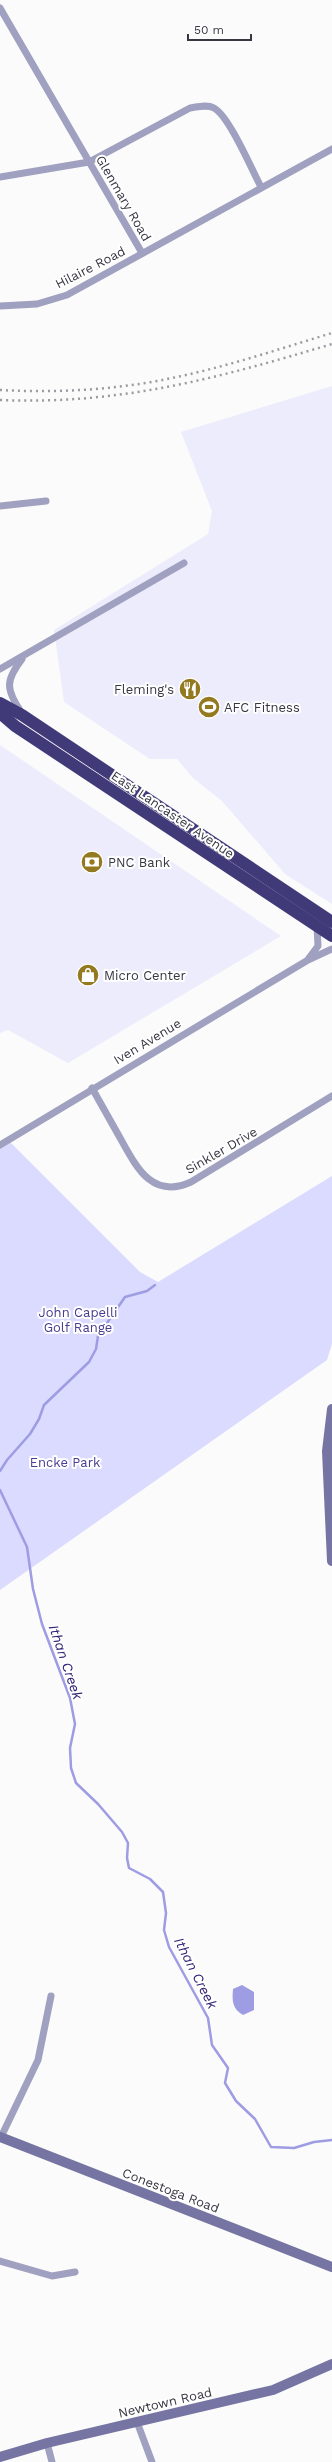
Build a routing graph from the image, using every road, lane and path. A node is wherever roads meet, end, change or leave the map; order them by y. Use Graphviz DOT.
graph roads {
  1 [pos="0,8"];
  2 [pos="332,149"];
  3 [pos="89,162"];
  4 [pos="0,177"];
  5 [pos="261,187"];
  6 [pos="142,253"];
  7 [pos="0,306"];
  8 [pos="46,501"];
  9 [pos="0,506"];
  10 [pos="184,563"];
  11 [pos="23,657"];
  12 [pos="0,669"];
  13 [pos="0,703"];
  14 [pos="0,713"];
  15 [pos="22,714"];
  16 [pos="332,922"];
  17 [pos="317,926"];
  18 [pos="332,936"];
  19 [pos="332,949"];
  20 [pos="308,960"];
  21 [pos="92,1088"];
  22 [pos="332,1096"];
  23 [pos="0,1145"];
  24 [pos="332,1409"];
  25 [pos="332,1561"];
  26 [pos="52,1996"];
  27 [pos="1,2137"];
  28 [pos="0,2261"];
  29 [pos="332,2267"];
  30 [pos="75,2272"];
  31 [pos="332,2364"];
  32 [pos="137,2422"];
  33 [pos="47,2444"];
  34 [pos="0,2457"];
  35 [pos="52,2462"];
  36 [pos="152,2462"];
  1 -- 3 [label="street, Glenmary Road"];
  2 -- 5 [label="street, Glenmary Road"];
  3 -- 4 [label="street"];
  3 -- 5 [label="street"];
  3 -- 6 [label="street, Glenmary Road"];
  5 -- 6 [label="street, Glenmary Road"];
  6 -- 7 [label="street, Hilaire Road"];
  8 -- 9 [label="street"];
  10 -- 11 [label="street"];
  11 -- 12 [label="street"];
  11 -- 15 [label="street"];
  13 -- 15 [label="highway, East Lancaster Avenue"];
  14 -- 17 [label="highway, East Lancaster Avenue"];
  15 -- 16 [label="highway, East Lancaster Avenue"];
  17 -- 18 [label="highway, East Lancaster Avenue"];
  17 -- 20 [label="street, Iven Avenue"];
  19 -- 20 [label="street, Iven Avenue"];
  20 -- 21 [label="street, Iven Avenue"];
  21 -- 22 [label="street, Sinkler Drive"];
  21 -- 23 [label="street, Iven Avenue"];
  24 -- 25 [label="main road"];
  26 -- 27 [label="street"];
  27 -- 29 [label="main road, Conestoga Road"];
  28 -- 30 [label="street"];
  31 -- 32 [label="main road, Newtown Road"];
  32 -- 33 [label="main road, Newtown Road"];
  32 -- 36 [label="street"];
  33 -- 34 [label="main road, Newtown Road"];
  33 -- 35 [label="street"];
}
